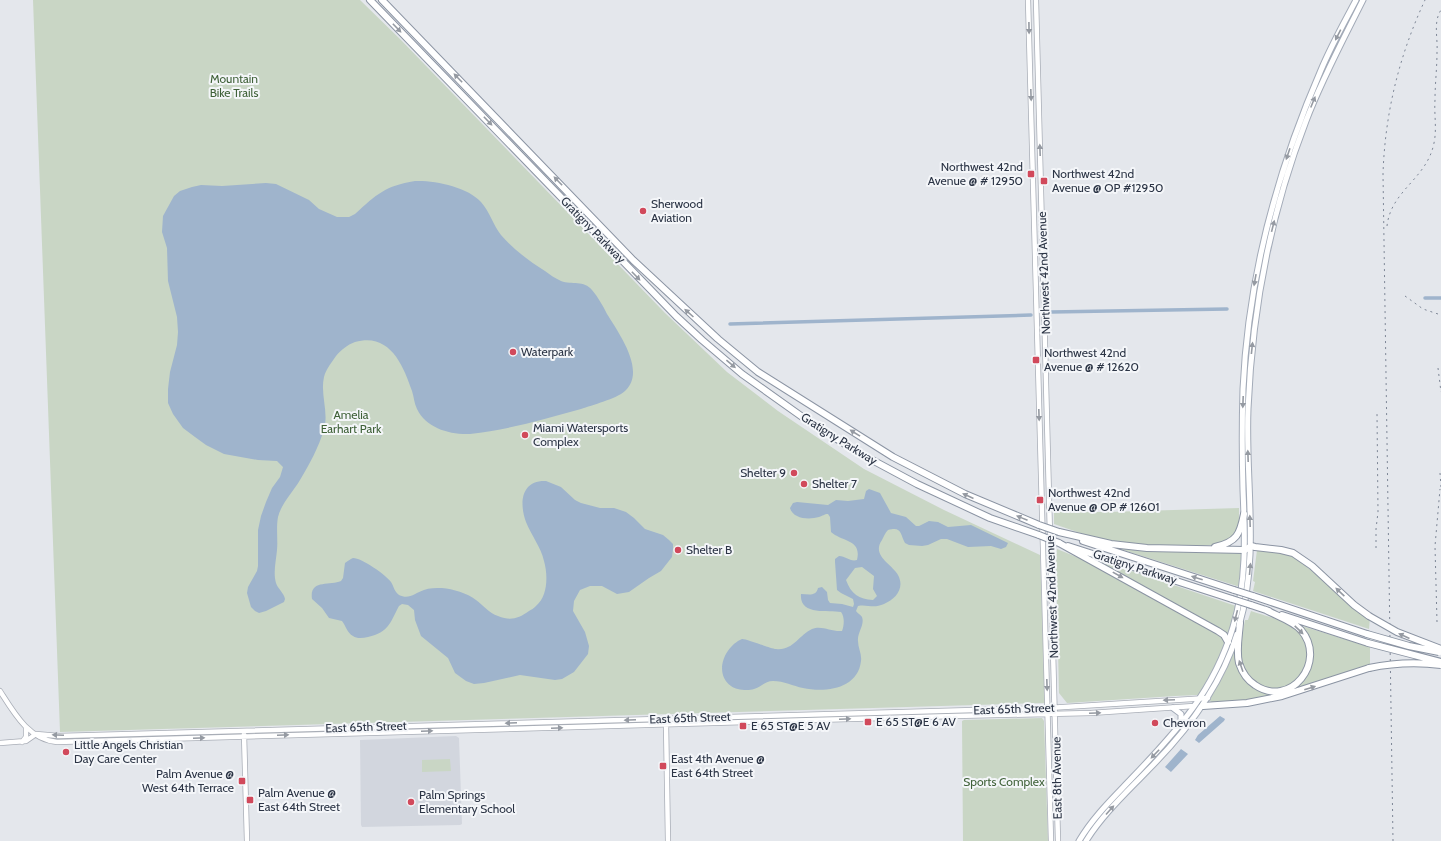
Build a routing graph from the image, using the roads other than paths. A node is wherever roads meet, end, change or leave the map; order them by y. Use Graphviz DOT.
graph roads {
  1 [pos="370,0"];
  2 [pos="382,0"];
  3 [pos="1028,0"];
  4 [pos="1036,0"];
  5 [pos="1356,0"];
  6 [pos="1362,0"];
  7 [pos="1030,56"];
  8 [pos="1038,56"];
  9 [pos="1041,189"];
  10 [pos="1033,190"];
  11 [pos="1042,226"];
  12 [pos="1034,227"];
  13 [pos="1039,392"];
  14 [pos="1047,392"];
  15 [pos="1041,470"];
  16 [pos="1049,470"];
  17 [pos="1244,514"];
  18 [pos="1059,532"];
  19 [pos="1059,543"];
  20 [pos="1248,548"];
  21 [pos="1206,549"];
  22 [pos="1266,610"];
  23 [pos="1240,623"];
  24 [pos="1228,642"];
  25 [pos="1441,649"];
  26 [pos="1441,653"];
  27 [pos="1441,662"];
  28 [pos="1441,665"];
  29 [pos="0,691"];
  30 [pos="1200,698"];
  31 [pos="1208,698"];
  32 [pos="1194,706"];
  33 [pos="1203,706"];
  34 [pos="1048,708"];
  35 [pos="1056,708"];
  36 [pos="1173,708"];
  37 [pos="1048,715"];
  38 [pos="1056,715"];
  39 [pos="666,719"];
  40 [pos="666,725"];
  41 [pos="1181,725"];
  42 [pos="26,727"];
  43 [pos="244,731"];
  44 [pos="36,734"];
  45 [pos="244,736"];
  46 [pos="0,742"];
  47 [pos="22,742"];
  48 [pos="1050,789"];
  49 [pos="1058,789"];
  50 [pos="247,841"];
  51 [pos="668,841"];
  52 [pos="1051,841"];
  53 [pos="1058,841"];
  54 [pos="1079,841"];
  55 [pos="1086,841"];
  1 -- 19 [label="highway, Gratigny Parkway, one-way, bridge"];
  18 -- 2 [label="highway, Gratigny Parkway, one-way, bridge"];
  3 -- 7 [label="main road, Northwest 42nd Avenue, one-way"];
  4 -- 8 [label="main road, Northwest 42nd Avenue"];
  5 -- 17 [label="main road, one-way"];
  20 -- 6 [label="main road, one-way"];
  7 -- 8 [label="main road"];
  7 -- 10 [label="main road, Northwest 42nd Avenue, one-way"];
  9 -- 8 [label="main road, Northwest 42nd Avenue, one-way"];
  9 -- 10 [label="main road"];
  9 -- 11 [label="main road, Northwest 42nd Avenue"];
  10 -- 12 [label="main road, Northwest 42nd Avenue"];
  11 -- 12 [label="main road"];
  11 -- 14 [label="main road, Northwest 42nd Avenue"];
  12 -- 13 [label="main road, Northwest 42nd Avenue"];
  13 -- 14 [label="main road"];
  13 -- 15 [label="main road, Northwest 42nd Avenue, one-way"];
  14 -- 16 [label="main road, Northwest 42nd Avenue"];
  15 -- 16 [label="main road"];
  15 -- 34 [label="main road, Northwest 42nd Avenue, one-way"];
  16 -- 35 [label="main road, Northwest 42nd Avenue"];
  17 -- 20 [label="main road"];
  17 -- 21 [label="highway"];
  18 -- 21 [label="highway"];
  26 -- 18 [label="highway, Gratigny Parkway, one-way, bridge"];
  19 -- 22 [label="highway, Gratigny Parkway, bridge"];
  19 -- 24 [label="highway, one-way"];
  20 -- 21 [label="highway"];
  23 -- 20 [label="main road, one-way"];
  20 -- 24 [label="main road, one-way"];
  25 -- 20 [label="highway, one-way, bridge"];
  22 -- 23 [label="highway, one-way"];
  22 -- 27 [label="highway, Gratigny Parkway, bridge"];
  23 -- 31 [label="main road"];
  24 -- 30 [label="main road"];
  33 -- 28 [label="highway, one-way, bridge"];
  29 -- 42 [label="main road, East 65th Street"];
  30 -- 31 [label="main road, East 65th Street"];
  30 -- 32 [label="main road"];
  30 -- 35 [label="main road, East 65th Street, one-way"];
  31 -- 33 [label="main road"];
  32 -- 33 [label="main road, East 65th Street"];
  32 -- 36 [label="main road, East 65th Street"];
  32 -- 41 [label="main road"];
  55 -- 33 [label="main road, one-way"];
  34 -- 35 [label="main road, East 65th Street"];
  34 -- 37 [label="main road, East 8th Avenue"];
  34 -- 39 [label="main road, East 65th Street"];
  35 -- 38 [label="main road, Northwest 42nd Avenue"];
  38 -- 36 [label="main road, East 65th Street, one-way"];
  36 -- 41 [label="main road"];
  37 -- 38 [label="main road, East 65th Street"];
  40 -- 37 [label="main road, East 65th Street, one-way"];
  37 -- 48 [label="main road, East 8th Avenue"];
  38 -- 49 [label="main road, East 8th Avenue"];
  39 -- 40 [label="main road"];
  39 -- 43 [label="main road, East 65th Street, one-way"];
  45 -- 40 [label="main road, East 65th Street, one-way"];
  40 -- 51 [label="main road"];
  41 -- 54 [label="main road, one-way"];
  42 -- 44 [label="main road, East 65th Street"];
  42 -- 47 [label="main road"];
  43 -- 44 [label="main road, East 65th Street, one-way"];
  43 -- 45 [label="main road"];
  44 -- 45 [label="main road, East 65th Street, one-way"];
  44 -- 47 [label="main road"];
  45 -- 50 [label="main road"];
  46 -- 47 [label="main road"];
  48 -- 49 [label="main road"];
  48 -- 52 [label="main road, East 8th Avenue"];
  49 -- 53 [label="main road, East 8th Avenue"];
}
